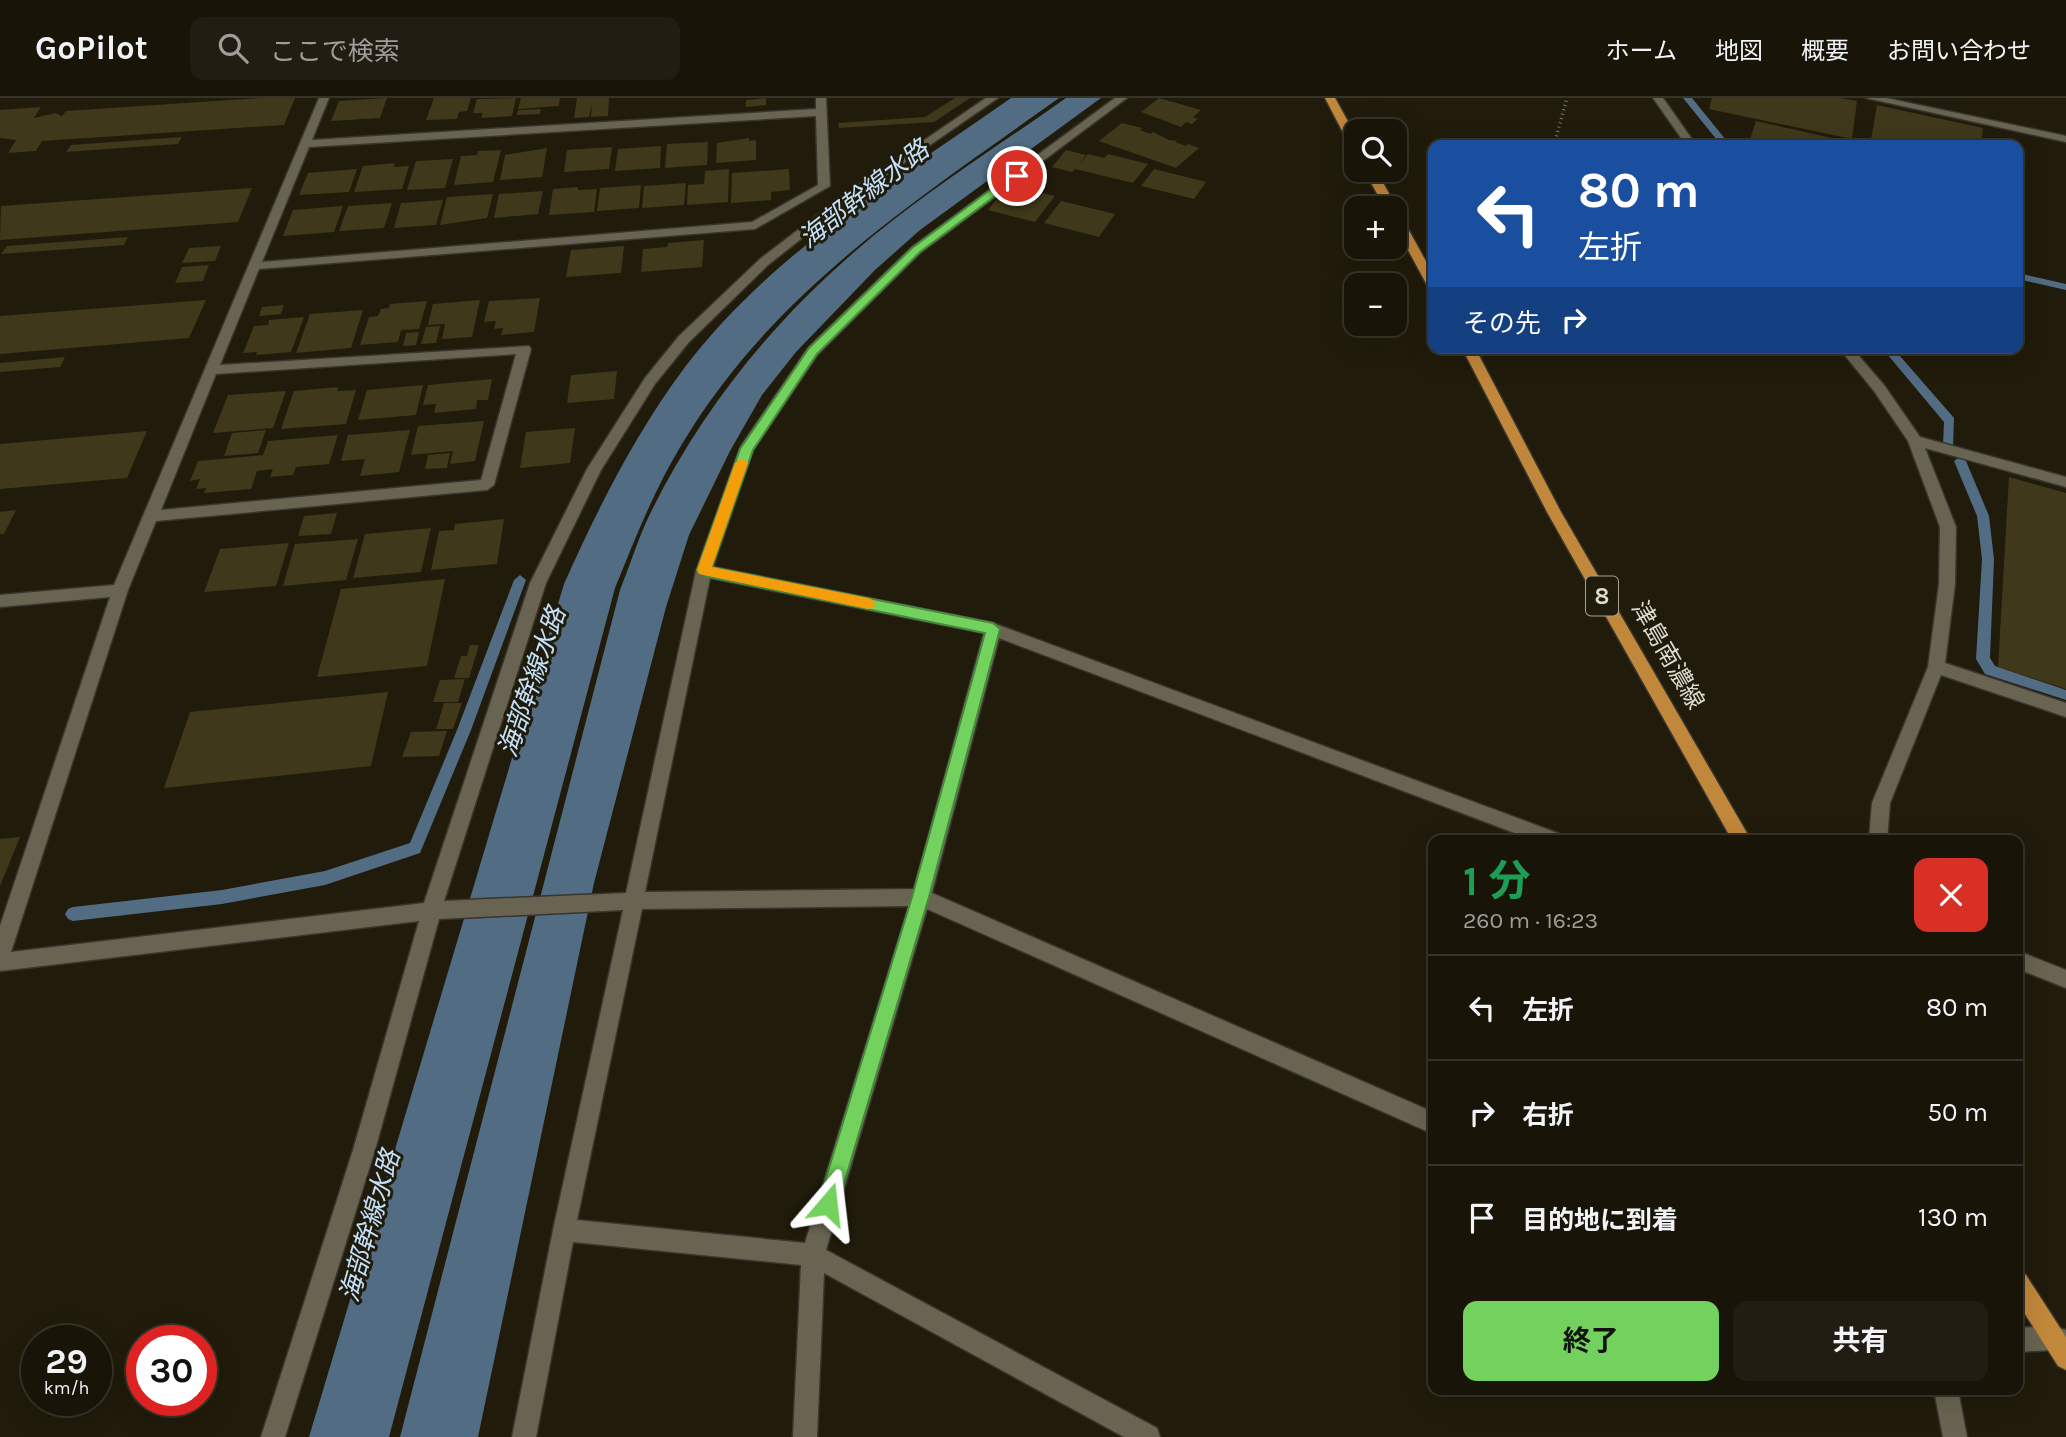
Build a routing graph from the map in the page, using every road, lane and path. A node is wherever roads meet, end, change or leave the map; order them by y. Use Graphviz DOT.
graph roads {
  1 [pos="324,98"];
  2 [pos="821,98"];
  3 [pos="993,98"];
  4 [pos="1122,98"];
  5 [pos="1330,98"];
  6 [pos="1567,98"];
  7 [pos="1658,98"];
  8 [pos="1871,98"];
  9 [pos="822,112"];
  10 [pos="1344,124"];
  11 [pos="2066,139"];
  12 [pos="1556,140"];
  13 [pos="1687,140"];
  14 [pos="305,144"];
  15 [pos="824,186"];
  16 [pos="845,199"];
  17 [pos="1407,237"];
  18 [pos="254,266"];
  19 [pos="1428,276"];
  20 [pos="1471,354"];
  21 [pos="1849,354"];
  22 [pos="212,370"];
  23 [pos="1915,440"];
  24 [pos="2066,482"];
  25 [pos="151,516"];
  26 [pos="704,570"];
  27 [pos="120,590"];
  28 [pos="0,601"];
  29 [pos="993,629"];
  30 [pos="1936,667"];
  31 [pos="2066,710"];
  32 [pos="1541,835"];
  33 [pos="1739,835"];
  34 [pos="1878,835"];
  35 [pos="920,897"];
  36 [pos="635,901"];
  37 [pos="431,912"];
  38 [pos="0,955"];
  39 [pos="0,962"];
  40 [pos="2023,962"];
  41 [pos="2066,979"];
  42 [pos="1428,1121"];
  43 [pos="564,1230"];
  44 [pos="813,1255"];
  45 [pos="2023,1290"];
  46 [pos="2023,1340"];
  47 [pos="2059,1340"];
  48 [pos="2066,1358"];
  49 [pos="1947,1395"];
  50 [pos="273,1437"];
  51 [pos="524,1437"];
  52 [pos="805,1437"];
  53 [pos="1148,1437"];
  54 [pos="1955,1437"];
  1 -- 14 [label="street"];
  2 -- 9 [label="street"];
  3 -- 16 [label="street"];
  4 -- 26 [label="street"];
  5 -- 10 [label="main road"];
  6 -- 12 [label="path"];
  7 -- 13 [label="street"];
  8 -- 11 [label="street"];
  9 -- 14 [label="street"];
  9 -- 15 [label="street"];
  14 -- 18 [label="street"];
  15 -- 16 [label="street"];
  15 -- 18 [label="street"];
  16 -- 37 [label="street"];
  17 -- 19 [label="main road"];
  18 -- 22 [label="street"];
  20 -- 33 [label="main road, 津島南濃線 / 8"];
  21 -- 23 [label="street"];
  22 -- 25 [label="street"];
  22 -- 25 [label="street"];
  23 -- 24 [label="street"];
  23 -- 30 [label="street"];
  25 -- 27 [label="street"];
  26 -- 29 [label="street"];
  26 -- 36 [label="street"];
  27 -- 28 [label="street"];
  27 -- 38 [label="street"];
  29 -- 32 [label="street"];
  29 -- 35 [label="street"];
  30 -- 31 [label="street"];
  30 -- 34 [label="street"];
  35 -- 36 [label="street"];
  35 -- 42 [label="street"];
  35 -- 44 [label="street"];
  36 -- 37 [label="street"];
  36 -- 43 [label="street"];
  37 -- 39 [label="street"];
  37 -- 50 [label="street"];
  40 -- 41 [label="street"];
  43 -- 44 [label="street"];
  43 -- 51 [label="street"];
  44 -- 52 [label="street"];
  44 -- 53 [label="street"];
  45 -- 47 [label="main road"];
  46 -- 47 [label="street"];
  47 -- 48 [label="main road"];
  49 -- 54 [label="street"];
}
